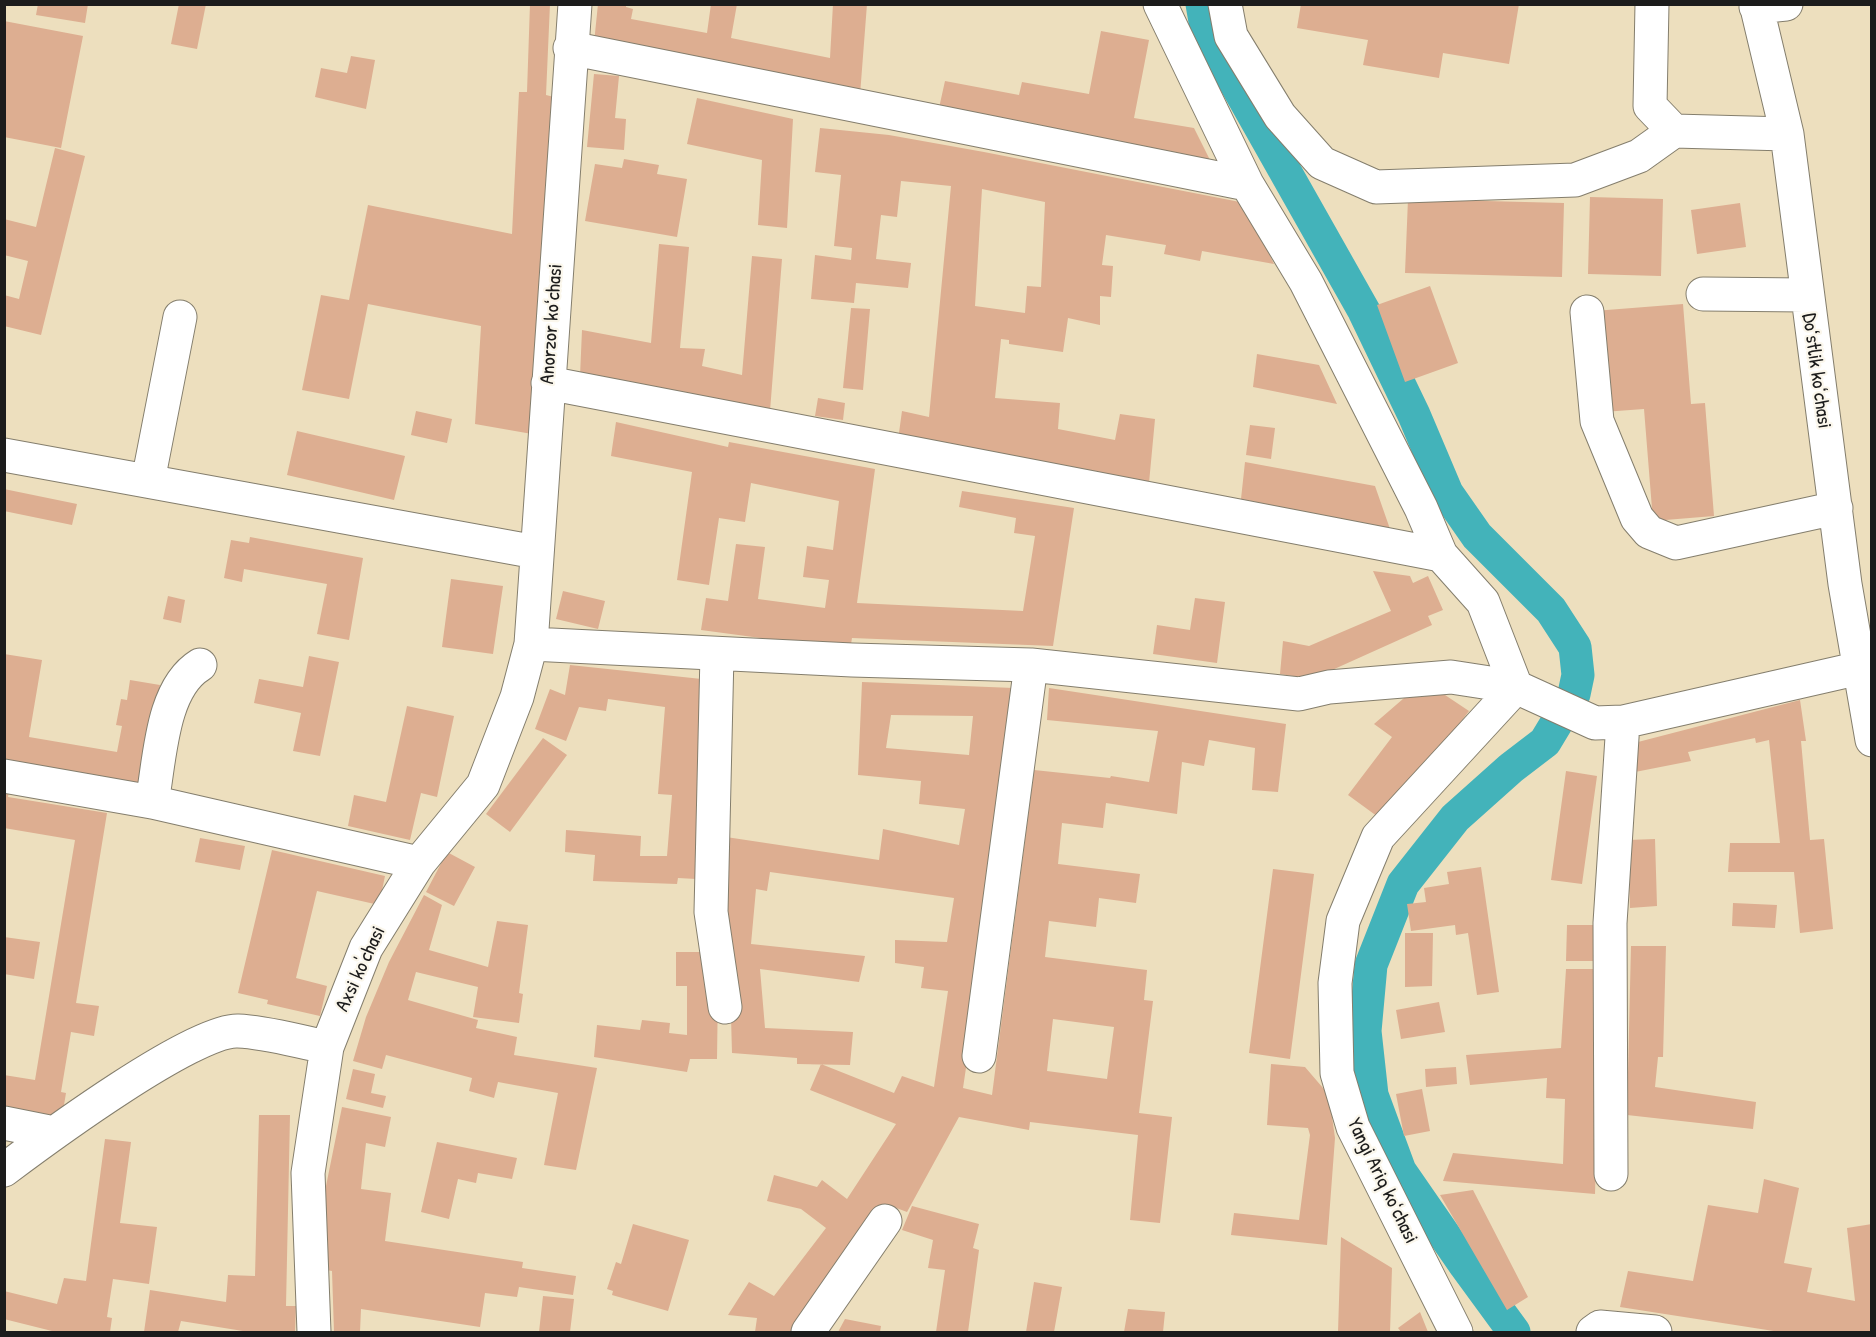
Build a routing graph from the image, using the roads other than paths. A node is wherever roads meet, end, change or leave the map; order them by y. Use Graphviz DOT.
graph roads {
  1 [pos="575,4"];
  2 [pos="1160,4"];
  3 [pos="1225,4"];
  4 [pos="1652,4"];
  5 [pos="1766,5"];
  6 [pos="570,48"];
  7 [pos="1674,131"];
  8 [pos="1786,134"];
  9 [pos="1247,184"];
  10 [pos="1703,294"];
  11 [pos="1805,295"];
  12 [pos="1587,312"];
  13 [pos="180,316"];
  14 [pos="548,382"];
  15 [pos="4,456"];
  16 [pos="148,481"];
  17 [pos="1836,508"];
  18 [pos="536,552"];
  19 [pos="1441,555"];
  20 [pos="1858,580"];
  21 [pos="531,644"];
  22 [pos="717,654"];
  23 [pos="200,664"];
  24 [pos="1031,665"];
  25 [pos="1860,668"];
  26 [pos="1528,693"];
  27 [pos="1609,723"];
  28 [pos="1871,735"];
  29 [pos="4,776"];
  30 [pos="152,802"];
  31 [pos="419,863"];
  32 [pos="724,1007"];
  33 [pos="327,1047"];
  34 [pos="979,1056"];
  35 [pos="4,1123"];
  36 [pos="54,1133"];
  37 [pos="4,1170"];
  38 [pos="1611,1174"];
  39 [pos="885,1221"];
  40 [pos="314,1332"];
  41 [pos="808,1332"];
  42 [pos="1456,1332"];
  43 [pos="1593,1332"];
  44 [pos="1655,1332"];
  1 -- 6 [label="street, Anorzor koʻchasi"];
  2 -- 9 [label="street"];
  3 -- 7 [label="street"];
  4 -- 7 [label="street"];
  5 -- 8 [label="street, Doʻstlik koʻchasi"];
  6 -- 9 [label="street"];
  6 -- 14 [label="street, Anorzor koʻchasi"];
  7 -- 8 [label="street"];
  8 -- 11 [label="street, Doʻstlik koʻchasi"];
  9 -- 19 [label="street"];
  10 -- 11 [label="street"];
  11 -- 17 [label="street, Doʻstlik koʻchasi"];
  12 -- 17 [label="street"];
  13 -- 16 [label="street"];
  14 -- 18 [label="street, Anorzor koʻchasi"];
  14 -- 19 [label="street"];
  15 -- 16 [label="street"];
  16 -- 18 [label="street"];
  17 -- 20 [label="street, Doʻstlik koʻchasi"];
  18 -- 21 [label="street, Anorzor koʻchasi"];
  19 -- 26 [label="street"];
  20 -- 25 [label="street, Doʻstlik koʻchasi"];
  21 -- 22 [label="street"];
  21 -- 31 [label="street, Axsi ko'chasi"];
  22 -- 24 [label="street"];
  22 -- 32 [label="street"];
  23 -- 30 [label="street"];
  24 -- 26 [label="street"];
  24 -- 34 [label="street"];
  25 -- 27 [label="street"];
  25 -- 28 [label="street, Doʻstlik koʻchasi"];
  26 -- 27 [label="street"];
  26 -- 42 [label="street, Yangi Ariq koʻchasi"];
  27 -- 38 [label="street"];
  29 -- 30 [label="street"];
  30 -- 31 [label="street"];
  31 -- 33 [label="street, Axsi ko'chasi"];
  33 -- 36 [label="street"];
  33 -- 40 [label="street, Axsi ko'chasi"];
  35 -- 36 [label="street"];
  36 -- 37 [label="street"];
  39 -- 41 [label="street"];
  43 -- 44 [label="street"];
}
